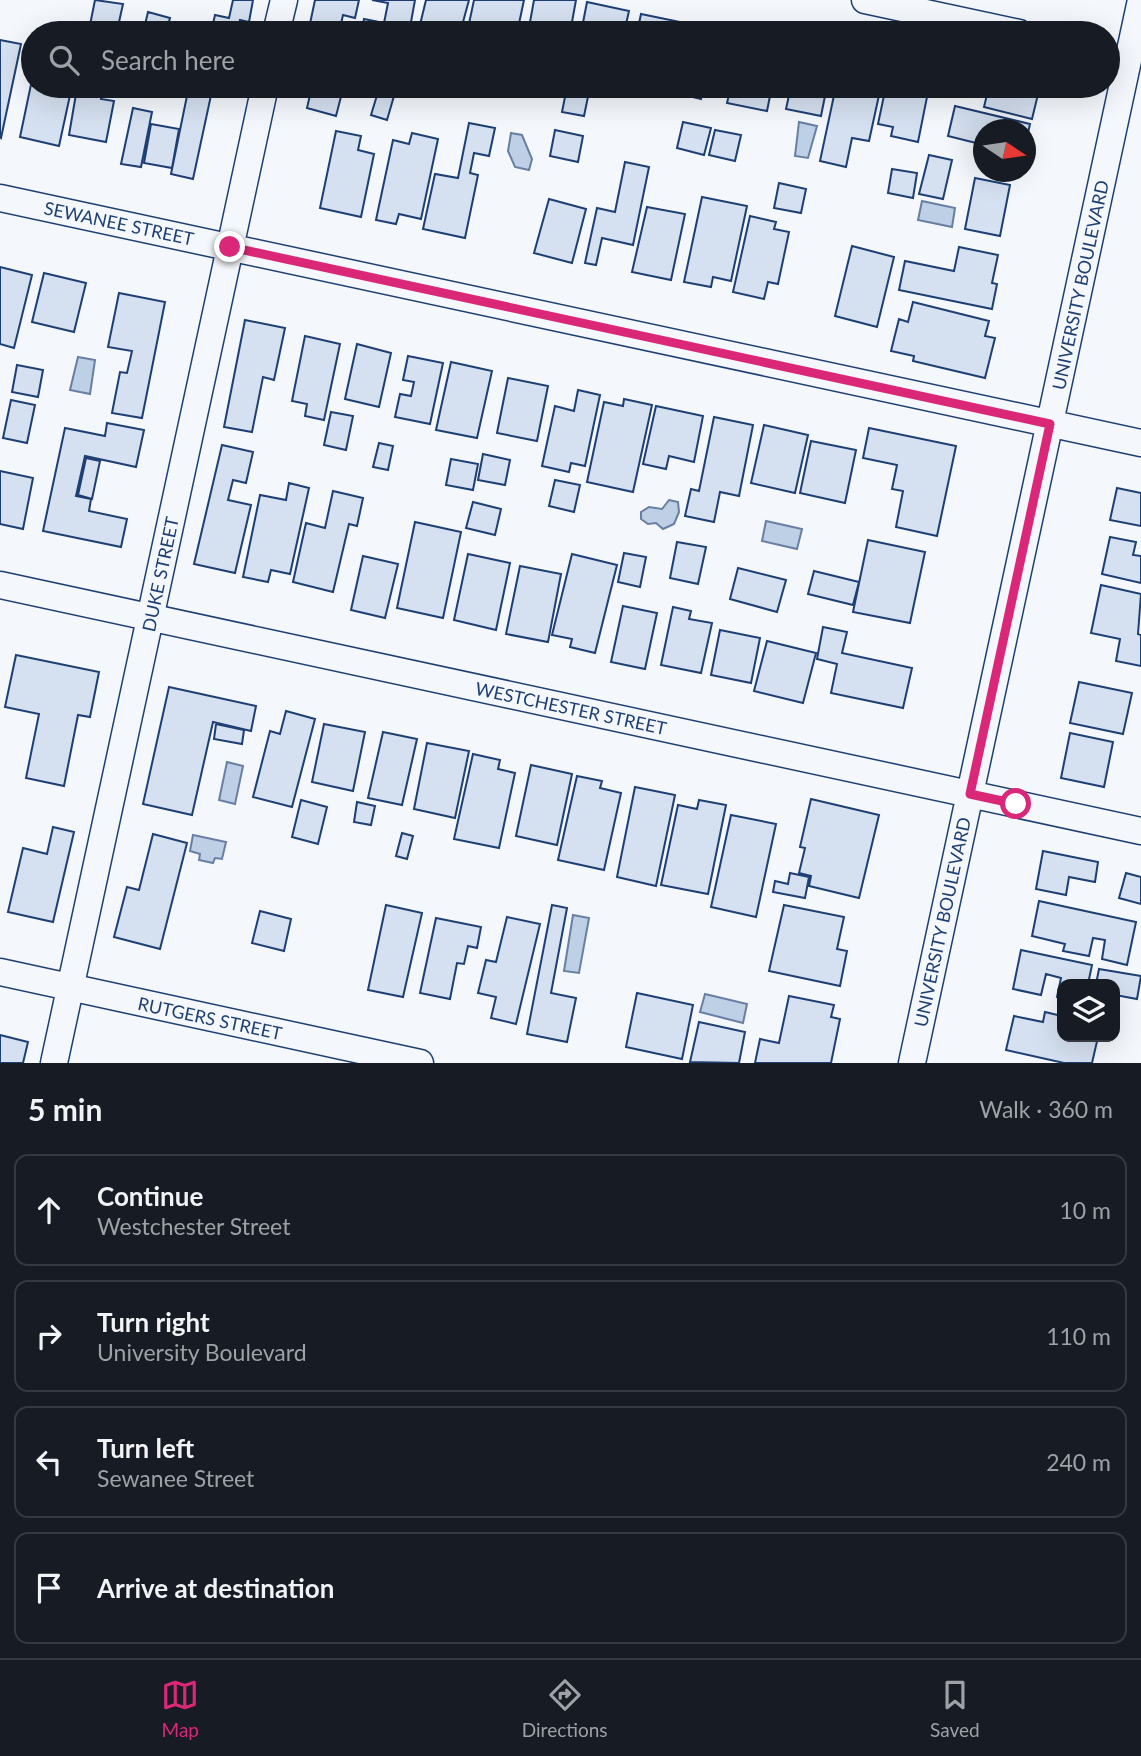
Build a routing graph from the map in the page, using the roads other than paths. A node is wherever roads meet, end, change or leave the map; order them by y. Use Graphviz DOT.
graph roads {
  1 [pos="284,0"];
  2 [pos="865,0"];
  3 [pos="1141,0"];
  4 [pos="279,21"];
  5 [pos="963,21"];
  6 [pos="1126,56"];
  7 [pos="1120,85"];
  8 [pos="262,98"];
  9 [pos="1117,98"];
  10 [pos="0,198"];
  11 [pos="230,247"];
  12 [pos="1050,424"];
  13 [pos="1141,443"];
  14 [pos="0,585"];
  15 [pos="150,618"];
  16 [pos="970,794"];
  17 [pos="1141,831"];
  18 [pos="0,972"];
  19 [pos="71,988"];
  20 [pos="54,1063"];
  21 [pos="421,1063"];
  22 [pos="912,1063"];
  1 -- 4 [label="street"];
  2 -- 5 [label="street"];
  3 -- 6 [label="street, UNIVERSITY BOULEVARD"];
  6 -- 7 [label="street, UNIVERSITY BOULEVARD"];
  8 -- 11 [label="street, DUKE STREET"];
  9 -- 12 [label="street, UNIVERSITY BOULEVARD"];
  10 -- 11 [label="street, SEWANEE STREET"];
  11 -- 12 [label="street, SEWANEE STREET"];
  11 -- 15 [label="street, DUKE STREET"];
  12 -- 13 [label="street, SEWANEE STREET"];
  12 -- 16 [label="street, UNIVERSITY BOULEVARD"];
  14 -- 15 [label="street, WESTCHESTER STREET"];
  15 -- 16 [label="street, WESTCHESTER STREET"];
  15 -- 19 [label="street, DUKE STREET"];
  16 -- 17 [label="street, WESTCHESTER STREET"];
  16 -- 22 [label="street, UNIVERSITY BOULEVARD"];
  18 -- 19 [label="street, RUTGERS STREET"];
  19 -- 20 [label="street, DUKE STREET"];
  19 -- 21 [label="street, RUTGERS STREET"];
}
